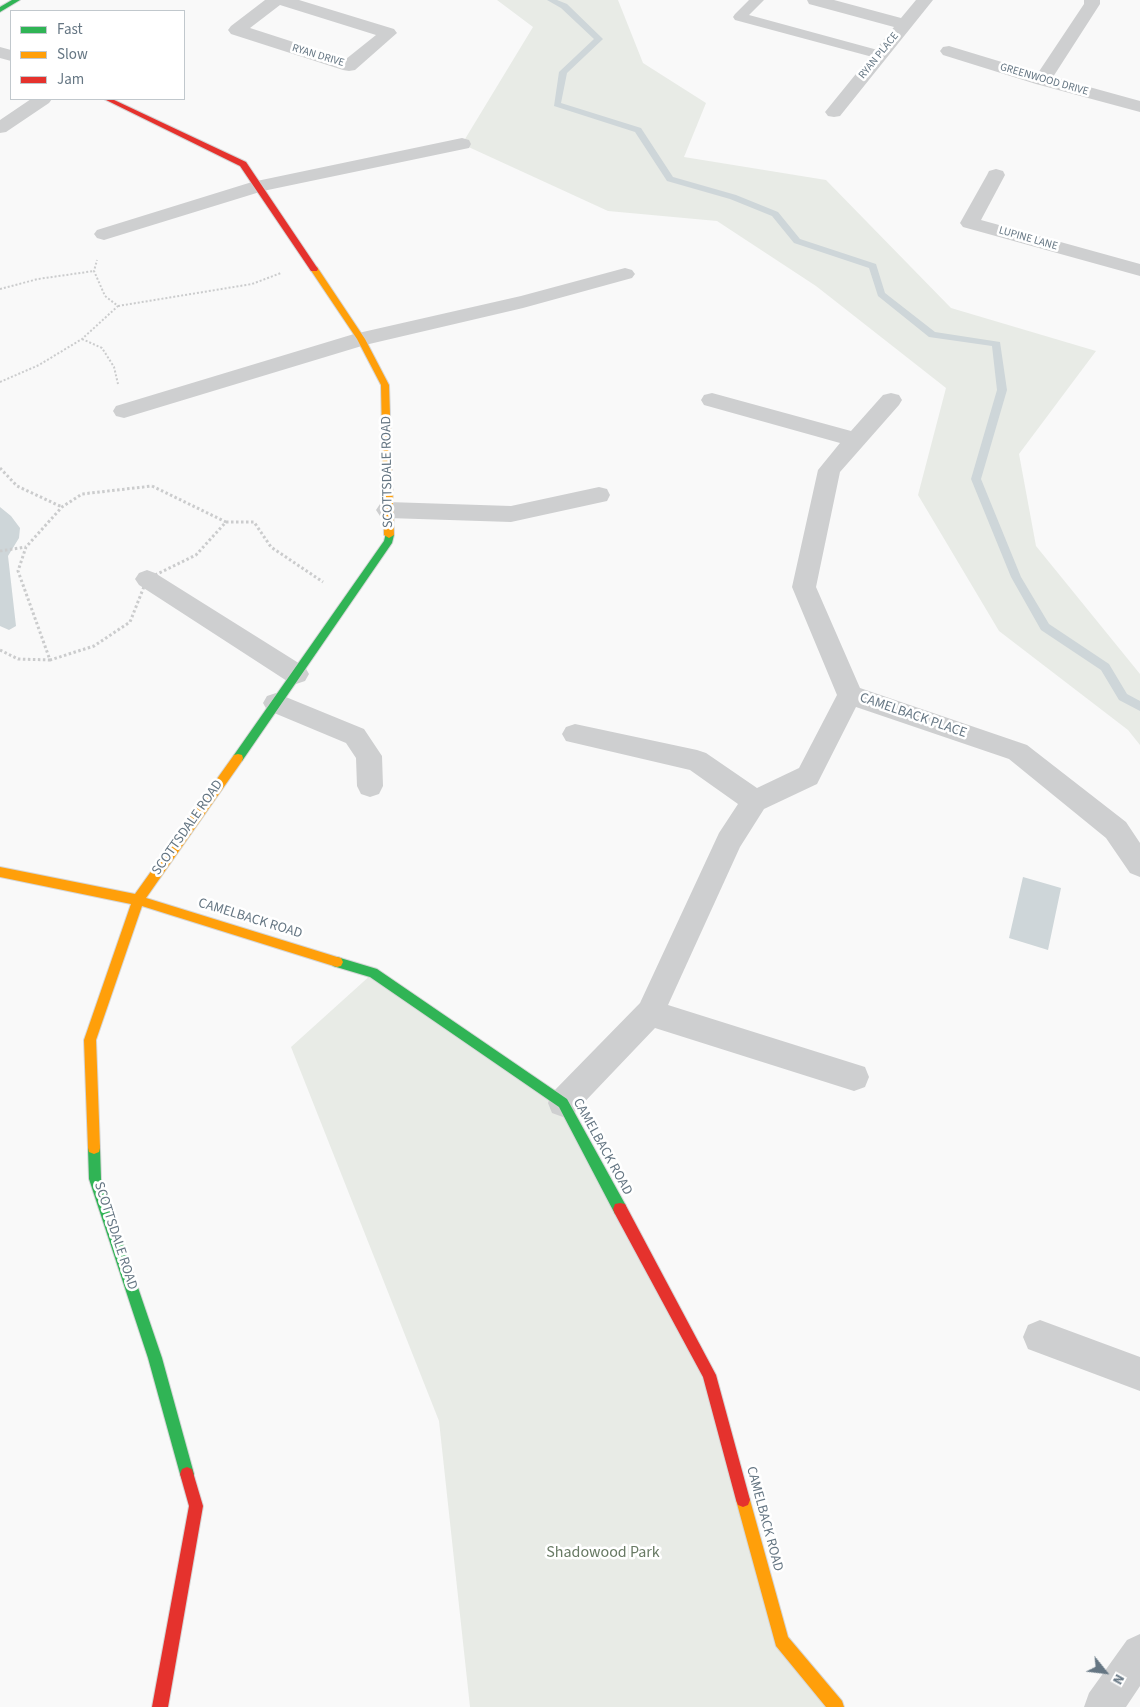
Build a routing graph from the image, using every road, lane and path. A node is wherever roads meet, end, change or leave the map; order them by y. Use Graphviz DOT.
graph roads {
  1 [pos="17,0"];
  2 [pos="275,0"];
  3 [pos="282,0"];
  4 [pos="757,0"];
  5 [pos="815,0"];
  6 [pos="925,0"];
  7 [pos="1092,0"];
  8 [pos="0,10"];
  9 [pos="904,24"];
  10 [pos="949,51"];
  11 [pos="880,55"];
  12 [pos="1042,80"];
  13 [pos="42,100"];
  14 [pos="109,100"];
  15 [pos="1140,107"];
  16 [pos="834,112"];
  17 [pos="0,128"];
  18 [pos="462,144"];
  19 [pos="996,175"];
  20 [pos="259,186"];
  21 [pos="104,234"];
  22 [pos="310,263"];
  23 [pos="1140,270"];
  24 [pos="94,271"];
  25 [pos="625,274"];
  26 [pos="0,289"];
  27 [pos="118,306"];
  28 [pos="82,339"];
  29 [pos="361,339"];
  30 [pos="0,382"];
  31 [pos="712,400"];
  32 [pos="891,400"];
  33 [pos="124,411"];
  34 [pos="856,440"];
  35 [pos="0,468"];
  36 [pos="599,495"];
  37 [pos="62,507"];
  38 [pos="388,510"];
  39 [pos="226,522"];
  40 [pos="26,546"];
  41 [pos="0,551"];
  42 [pos="146,578"];
  43 [pos="349,598"];
  44 [pos="0,650"];
  45 [pos="50,660"];
  46 [pos="296,674"];
  47 [pos="850,695"];
  48 [pos="276,703"];
  49 [pos="575,734"];
  50 [pos="370,786"];
  51 [pos="755,801"];
  52 [pos="1140,865"];
  53 [pos="0,872"];
  54 [pos="138,900"];
  55 [pos="650,1013"];
  56 [pos="854,1077"];
  57 [pos="563,1104"];
  58 [pos="1040,1337"];
  59 [pos="1140,1374"];
  60 [pos="1140,1653"];
  61 [pos="160,1707"];
  62 [pos="836,1707"];
  63 [pos="1102,1707"];
  1 -- 8 [label="street"];
  2 -- 3 [label="street, RYAN DRIVE"];
  4 -- 11 [label="lane"];
  5 -- 9 [label="street"];
  6 -- 9 [label="street, RYAN PLACE"];
  7 -- 12 [label="street"];
  9 -- 11 [label="street, RYAN PLACE"];
  10 -- 12 [label="street, GREENWOOD DRIVE"];
  11 -- 16 [label="street, RYAN PLACE"];
  12 -- 15 [label="street, GREENWOOD DRIVE"];
  13 -- 17 [label="street"];
  14 -- 20 [label="street, SCOTTSDALE ROAD"];
  18 -- 20 [label="street"];
  19 -- 23 [label="street, LUPINE LANE"];
  20 -- 21 [label="street"];
  20 -- 22 [label="street, SCOTTSDALE ROAD"];
  21 -- 24 [label="path"];
  22 -- 27 [label="path"];
  22 -- 29 [label="street, SCOTTSDALE ROAD"];
  24 -- 26 [label="path"];
  24 -- 27 [label="path"];
  25 -- 29 [label="street"];
  27 -- 28 [label="path"];
  28 -- 30 [label="path"];
  28 -- 33 [label="path"];
  29 -- 33 [label="street"];
  29 -- 38 [label="street, SCOTTSDALE ROAD"];
  31 -- 34 [label="street"];
  32 -- 34 [label="street"];
  34 -- 47 [label="street"];
  35 -- 37 [label="path"];
  36 -- 38 [label="street"];
  37 -- 39 [label="path"];
  37 -- 40 [label="path"];
  38 -- 43 [label="street, SCOTTSDALE ROAD"];
  39 -- 42 [label="path"];
  39 -- 43 [label="path"];
  40 -- 41 [label="path"];
  40 -- 45 [label="path"];
  42 -- 45 [label="path"];
  42 -- 46 [label="street"];
  43 -- 46 [label="street, SCOTTSDALE ROAD"];
  44 -- 45 [label="path"];
  46 -- 48 [label="street, SCOTTSDALE ROAD"];
  47 -- 51 [label="street, CAMELBACK PLACE"];
  47 -- 52 [label="street, CAMELBACK PLACE"];
  48 -- 50 [label="street"];
  48 -- 54 [label="street, SCOTTSDALE ROAD"];
  49 -- 51 [label="street"];
  51 -- 55 [label="street"];
  53 -- 54 [label="street, CAMELBACK ROAD"];
  54 -- 57 [label="street, CAMELBACK ROAD"];
  54 -- 61 [label="street, SCOTTSDALE ROAD"];
  55 -- 56 [label="street"];
  55 -- 57 [label="street"];
  57 -- 62 [label="street, CAMELBACK ROAD"];
  58 -- 59 [label="street"];
  60 -- 63 [label="street"];
}
